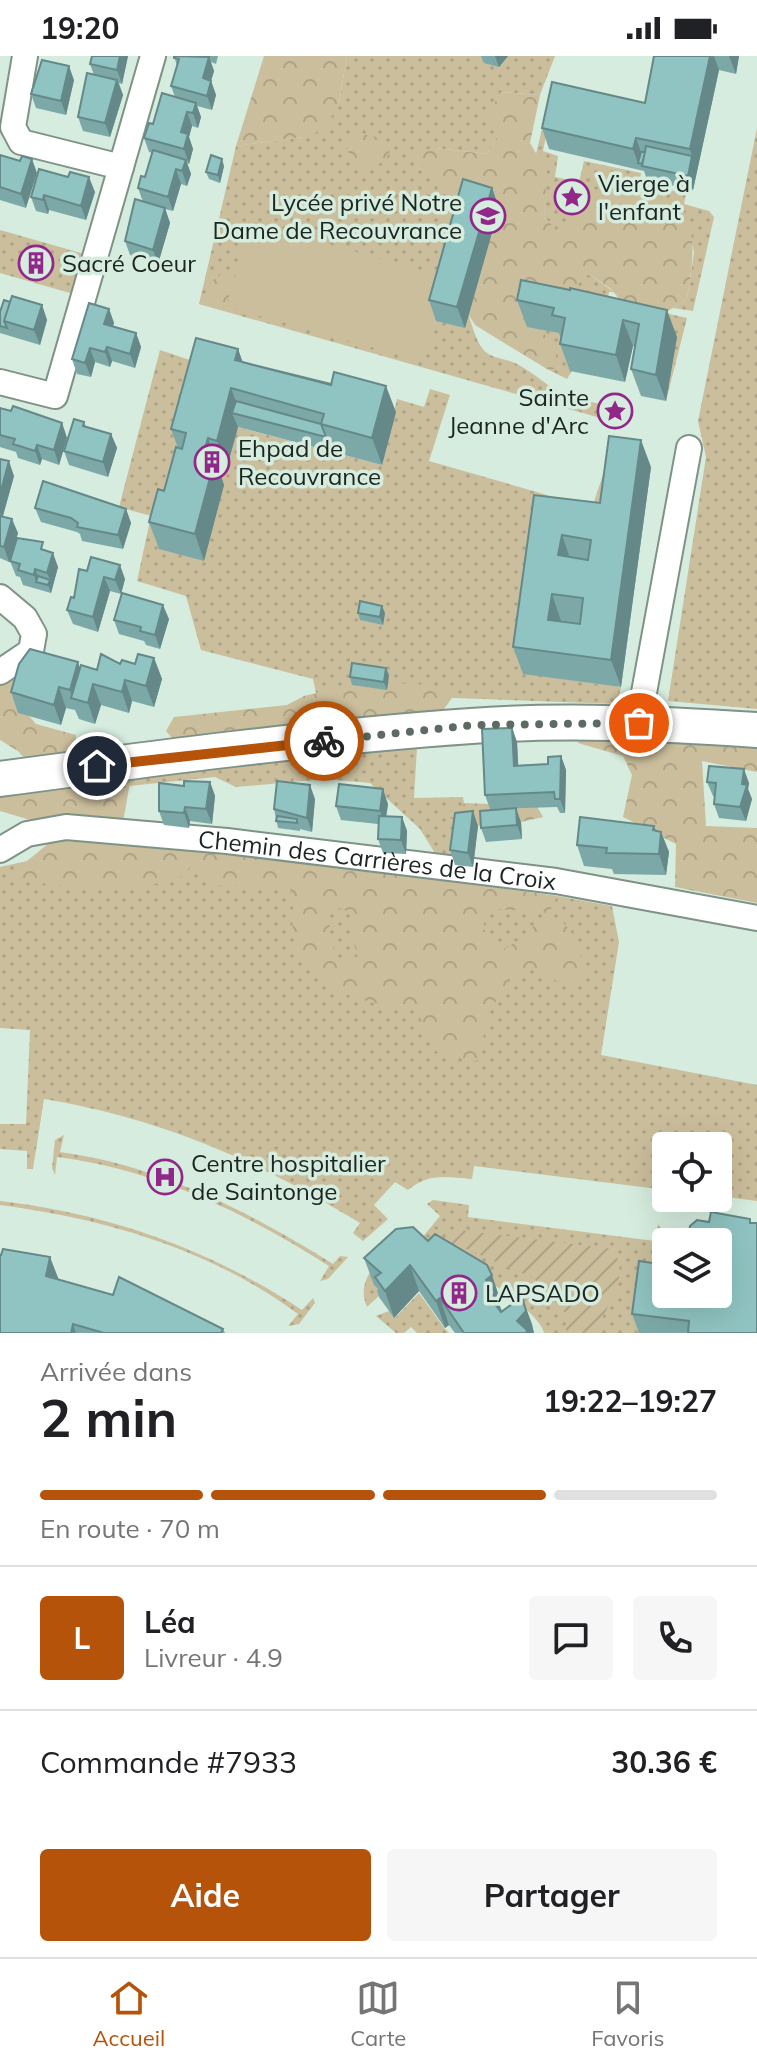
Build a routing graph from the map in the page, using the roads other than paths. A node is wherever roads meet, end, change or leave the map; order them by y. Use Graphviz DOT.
graph roads {
  1 [pos="25,56"];
  2 [pos="153,56"];
  3 [pos="121,167"];
  4 [pos="0,382"];
  5 [pos="689,448"];
  6 [pos="0,597"];
  7 [pos="0,672"];
  8 [pos="643,698"];
  9 [pos="757,730"];
  10 [pos="0,759"];
  11 [pos="58,771"];
  12 [pos="0,779"];
  13 [pos="0,850"];
  14 [pos="757,918"];
  1 -- 3 [label="street"];
  2 -- 3 [label="street"];
  3 -- 4 [label="street"];
  5 -- 8 [label="street"];
  6 -- 7 [label="street"];
  9 -- 11 [label="main road"];
  10 -- 11 [label="main road"];
  11 -- 12 [label="main road"];
  13 -- 14 [label="street, Chemin des Carrières de la Croix"];
}
